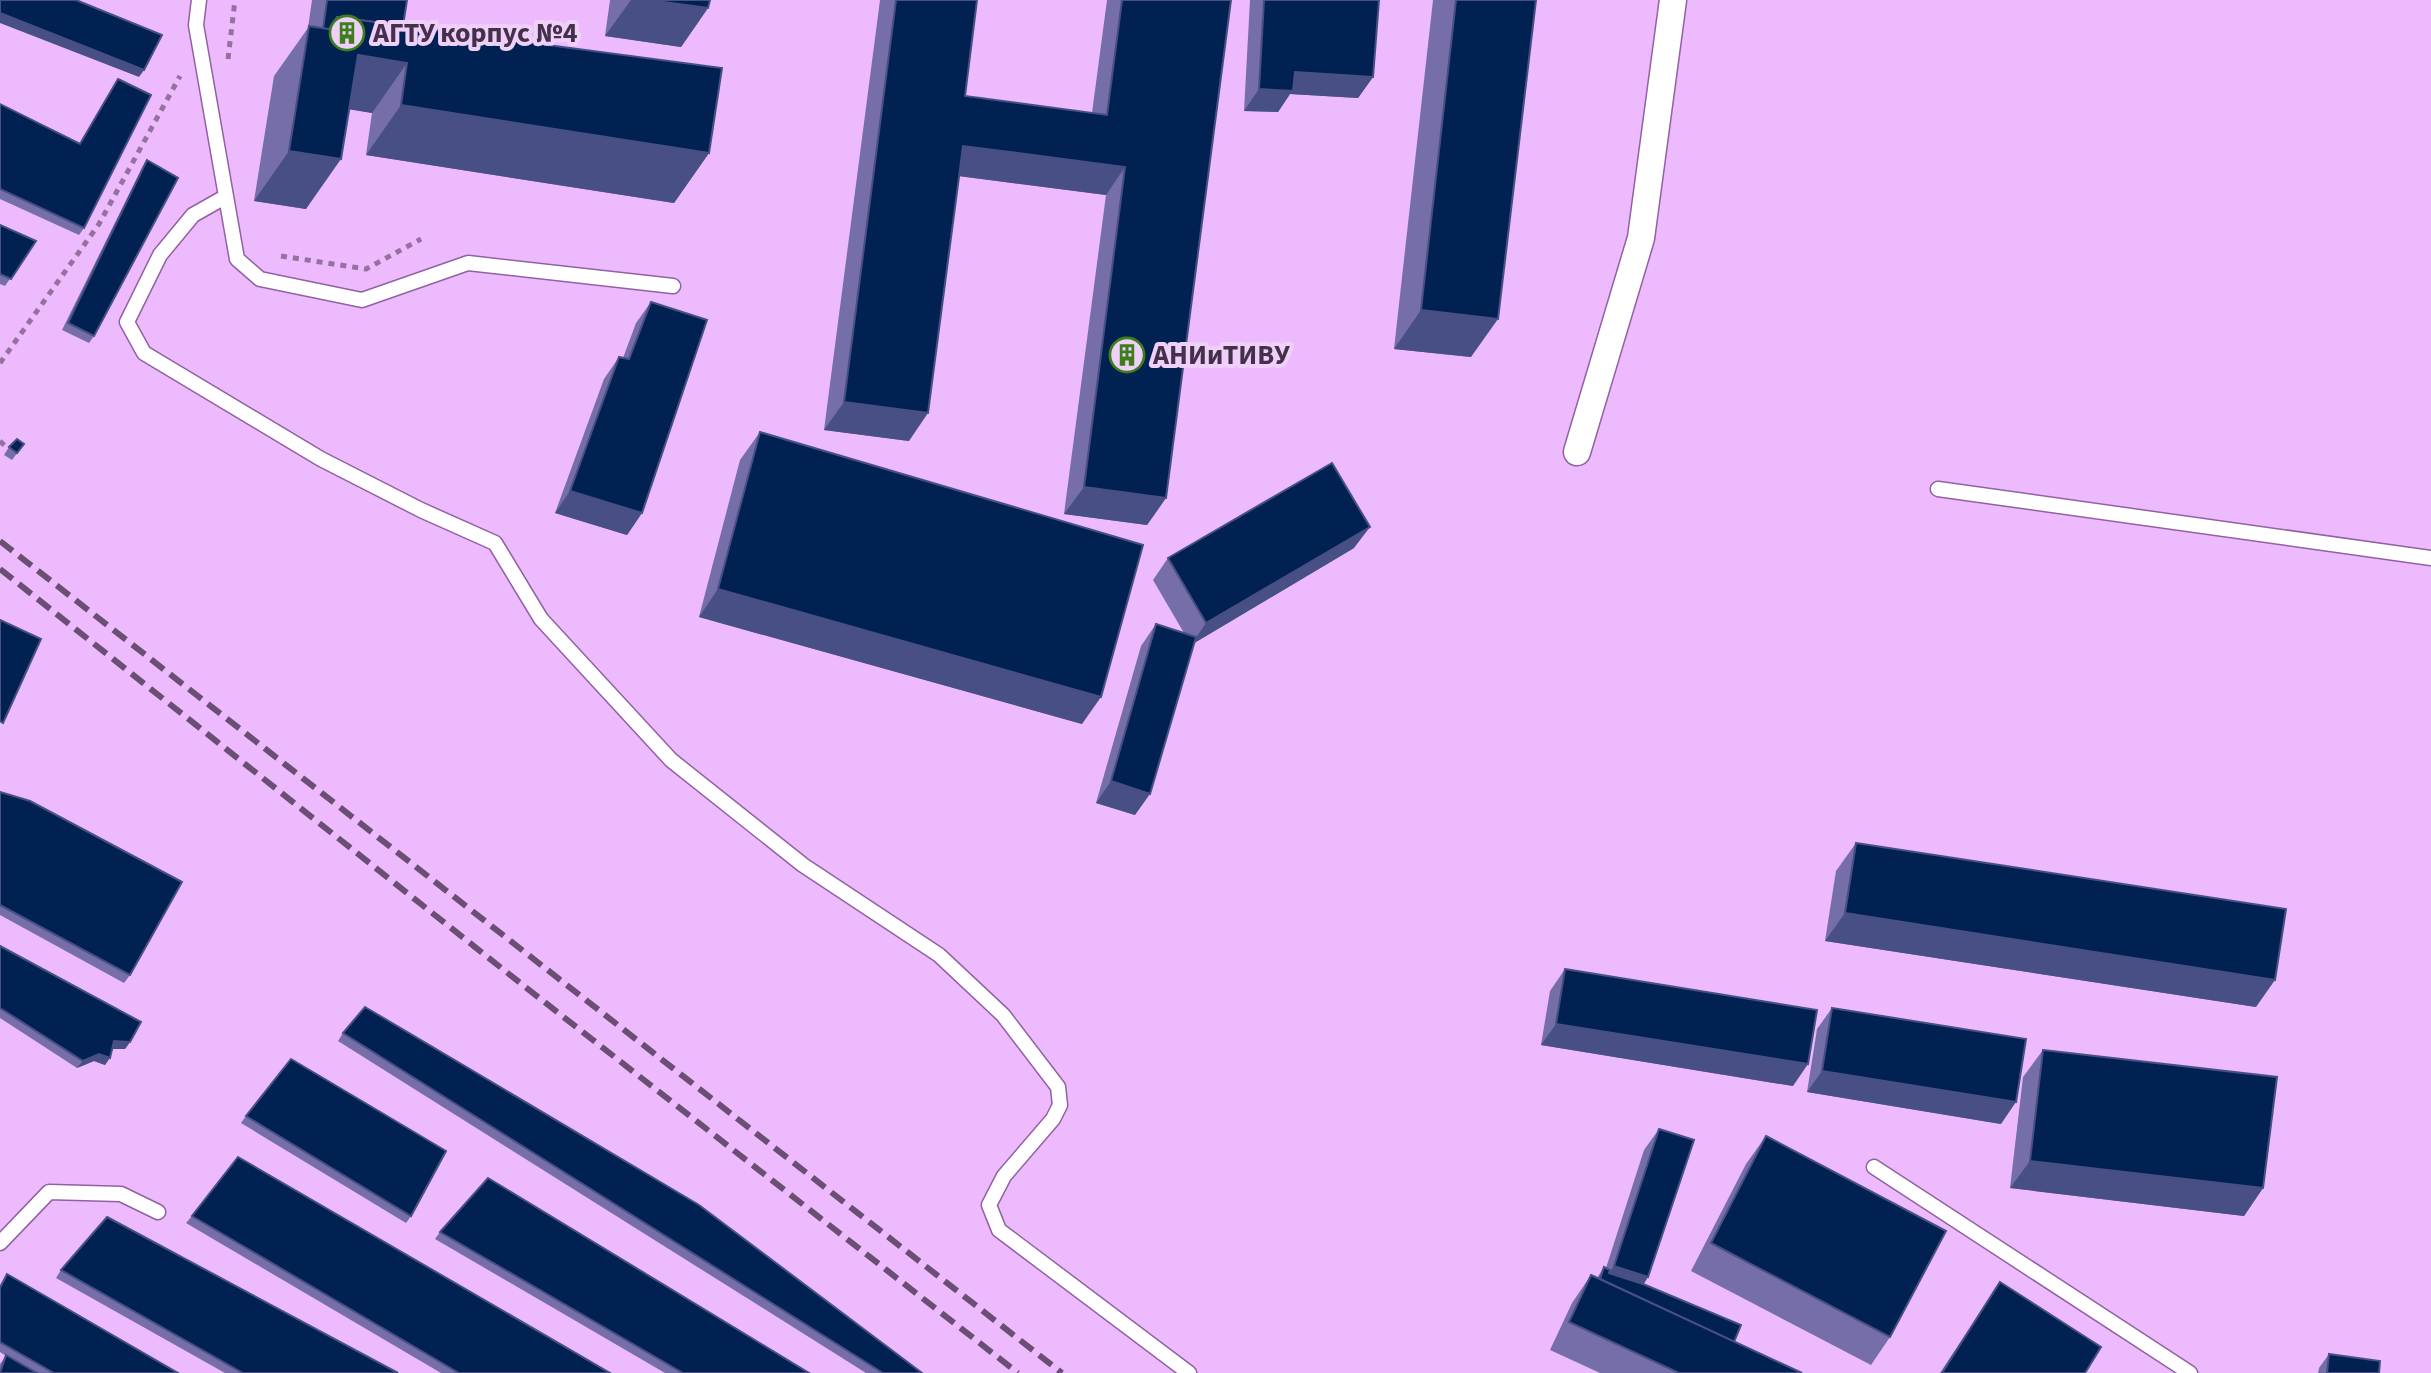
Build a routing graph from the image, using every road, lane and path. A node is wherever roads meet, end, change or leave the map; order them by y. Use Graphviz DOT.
graph roads {
  1 [pos="199,0"];
  2 [pos="235,0"];
  3 [pos="1673,0"];
  4 [pos="196,25"];
  5 [pos="229,73"];
  6 [pos="225,197"];
  7 [pos="421,239"];
  8 [pos="271,255"];
  9 [pos="673,286"];
  10 [pos="0,363"];
  11 [pos="0,441"];
  12 [pos="7,448"];
  13 [pos="1577,452"];
  14 [pos="1938,489"];
  15 [pos="2431,558"];
  16 [pos="1874,1167"];
  17 [pos="158,1212"];
  18 [pos="0,1243"];
  19 [pos="1189,1373"];
  20 [pos="2190,1373"];
  1 -- 4 [label="lane"];
  2 -- 5 [label="path"];
  3 -- 13 [label="street"];
  4 -- 6 [label="lane"];
  4 -- 10 [label="path"];
  6 -- 9 [label="lane"];
  6 -- 19 [label="lane"];
  7 -- 8 [label="path"];
  11 -- 12 [label="path"];
  14 -- 15 [label="lane"];
  16 -- 20 [label="lane"];
  17 -- 18 [label="lane"];
}
